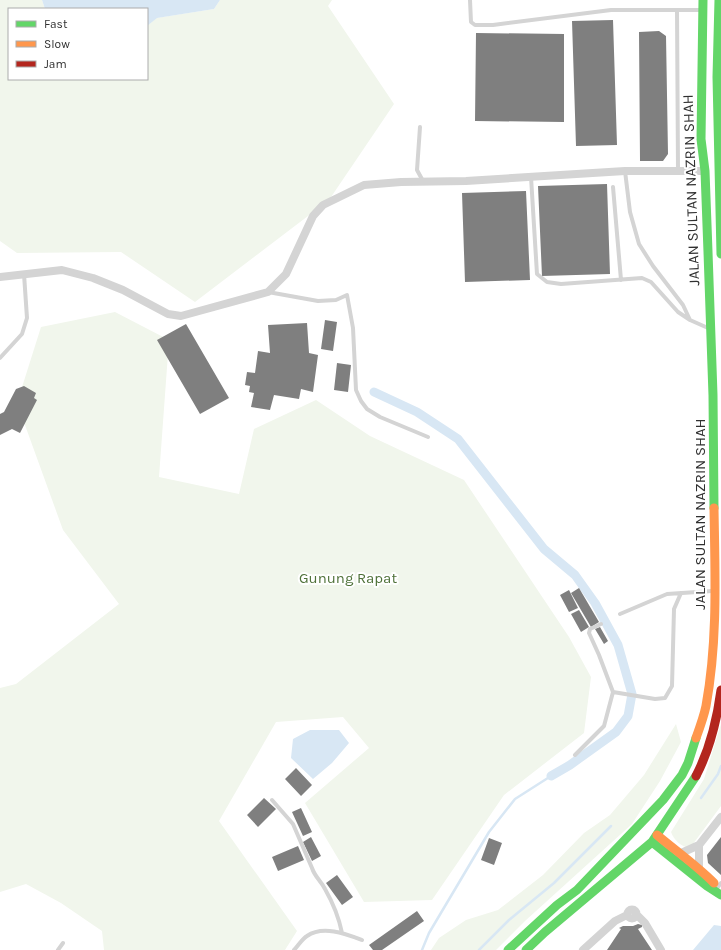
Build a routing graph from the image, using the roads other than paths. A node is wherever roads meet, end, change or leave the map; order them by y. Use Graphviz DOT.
graph roads {
  1 [pos="470,0"];
  2 [pos="703,0"];
  3 [pos="719,0"];
  4 [pos="677,10"];
  5 [pos="703,10"];
  6 [pos="420,127"];
  7 [pos="625,171"];
  8 [pos="705,171"];
  9 [pos="678,172"];
  10 [pos="531,176"];
  11 [pos="423,181"];
  12 [pos="613,187"];
  13 [pos="721,210"];
  14 [pos="721,254"];
  15 [pos="24,274"];
  16 [pos="0,278"];
  17 [pos="621,280"];
  18 [pos="268,292"];
  19 [pos="690,320"];
  20 [pos="710,329"];
  21 [pos="0,358"];
  22 [pos="428,437"];
  23 [pos="713,490"];
  24 [pos="721,513"];
  25 [pos="721,538"];
  26 [pos="714,558"];
  27 [pos="714,591"];
  28 [pos="681,593"];
  29 [pos="620,614"];
  30 [pos="601,624"];
  31 [pos="721,690"];
  32 [pos="613,692"];
  33 [pos="575,755"];
  34 [pos="272,800"];
  35 [pos="663,800"];
  36 [pos="721,818"];
  37 [pos="648,829"];
  38 [pos="654,839"];
  39 [pos="699,844"];
  40 [pos="679,854"];
  41 [pos="699,868"];
  42 [pos="720,889"];
  43 [pos="577,890"];
  44 [pos="342,933"];
  45 [pos="362,940"];
  46 [pos="63,943"];
  47 [pos="58,950"];
  48 [pos="294,950"];
  49 [pos="508,950"];
  50 [pos="526,950"];
  51 [pos="583,950"];
  52 [pos="661,950"];
  1 -- 4 [label="lane"];
  2 -- 5 [label="main road, JALAN SULTAN NAZRIN SHAH"];
  3 -- 13 [label="main road, JALAN SULTAN NAZRIN SHAH"];
  4 -- 5 [label="lane"];
  4 -- 9 [label="lane"];
  5 -- 8 [label="main road, JALAN SULTAN NAZRIN SHAH"];
  6 -- 11 [label="lane"];
  7 -- 9 [label="street"];
  7 -- 10 [label="street"];
  7 -- 19 [label="lane"];
  8 -- 9 [label="street"];
  8 -- 20 [label="main road, JALAN SULTAN NAZRIN SHAH"];
  10 -- 11 [label="street"];
  10 -- 17 [label="lane"];
  11 -- 18 [label="street"];
  12 -- 17 [label="lane"];
  13 -- 14 [label="main road, JALAN SULTAN NAZRIN SHAH"];
  15 -- 16 [label="street"];
  15 -- 18 [label="street"];
  15 -- 21 [label="lane"];
  17 -- 19 [label="lane"];
  18 -- 22 [label="lane"];
  19 -- 20 [label="lane"];
  20 -- 23 [label="main road, JALAN SULTAN NAZRIN SHAH"];
  23 -- 24 [label="main road"];
  23 -- 26 [label="main road, JALAN SULTAN NAZRIN SHAH"];
  25 -- 26 [label="main road"];
  26 -- 27 [label="main road, JALAN SULTAN NAZRIN SHAH"];
  27 -- 28 [label="lane"];
  27 -- 35 [label="main road, JALAN SULTAN NAZRIN SHAH"];
  28 -- 29 [label="lane"];
  28 -- 32 [label="lane"];
  30 -- 32 [label="lane"];
  31 -- 38 [label="main road"];
  32 -- 33 [label="lane"];
  34 -- 44 [label="lane"];
  35 -- 37 [label="main road"];
  35 -- 43 [label="main road, JALAN SULTAN NAZRIN SHAH"];
  36 -- 39 [label="street"];
  37 -- 38 [label="main road"];
  37 -- 43 [label="main road"];
  38 -- 40 [label="main road"];
  38 -- 42 [label="main road"];
  38 -- 50 [label="main road"];
  39 -- 40 [label="street"];
  39 -- 41 [label="street"];
  40 -- 41 [label="main road"];
  41 -- 42 [label="main road"];
  43 -- 49 [label="main road, JALAN SULTAN NAZRIN SHAH"];
  44 -- 45 [label="lane"];
  44 -- 48 [label="lane"];
  46 -- 47 [label="lane"];
  51 -- 52 [label="street"];
}
